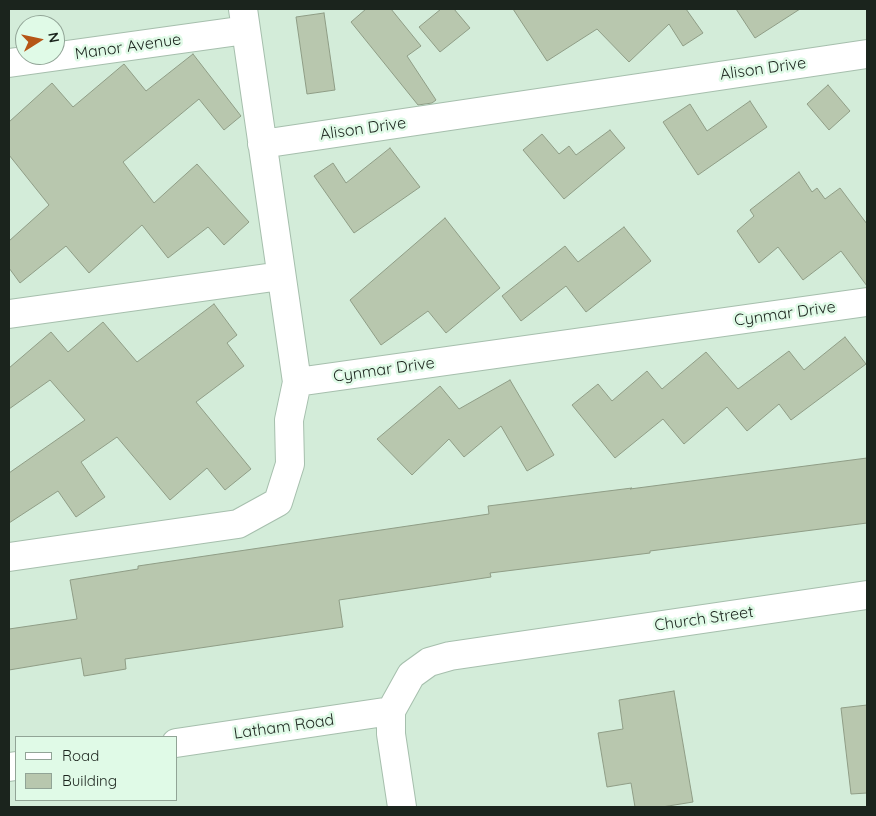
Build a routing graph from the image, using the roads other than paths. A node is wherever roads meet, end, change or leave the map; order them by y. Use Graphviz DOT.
graph roads {
  1 [pos="245,19"];
  2 [pos="867,54"];
  3 [pos="9,63"];
  4 [pos="262,144"];
  5 [pos="281,276"];
  6 [pos="867,302"];
  7 [pos="9,314"];
  8 [pos="297,382"];
  9 [pos="9,557"];
  10 [pos="867,596"];
  11 [pos="391,711"];
  12 [pos="178,742"];
  13 [pos="402,807"];
  1 -- 3 [label="street, Manor Avenue"];
  1 -- 4 [label="street, Manor Avenue"];
  2 -- 4 [label="street, Alison Drive"];
  4 -- 5 [label="street"];
  5 -- 7 [label="street"];
  5 -- 8 [label="street"];
  6 -- 8 [label="street, Cynmar Drive"];
  8 -- 9 [label="street"];
  10 -- 11 [label="street, Church Street"];
  11 -- 12 [label="street, Latham Road"];
  11 -- 13 [label="street"];
}
